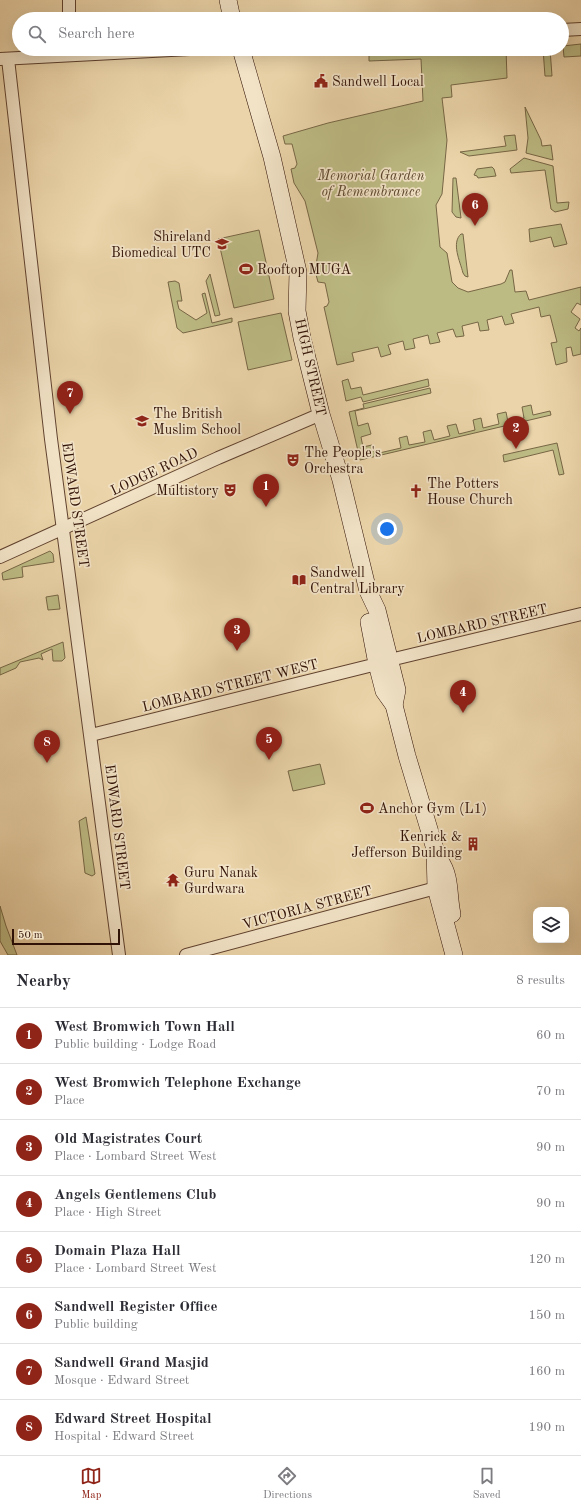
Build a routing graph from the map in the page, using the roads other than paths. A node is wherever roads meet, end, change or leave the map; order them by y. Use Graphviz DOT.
graph roads {
  1 [pos="68,0"];
  2 [pos="228,0"];
  3 [pos="69,12"];
  4 [pos="231,12"];
  5 [pos="581,29"];
  6 [pos="569,30"];
  7 [pos="33,56"];
  8 [pos="243,56"];
  9 [pos="4,59"];
  10 [pos="321,414"];
  11 [pos="64,529"];
  12 [pos="0,557"];
  13 [pos="581,614"];
  14 [pos="383,662"];
  15 [pos="91,735"];
  16 [pos="437,856"];
  17 [pos="436,888"];
  18 [pos="119,955"];
  19 [pos="186,955"];
  20 [pos="454,955"];
  21 [pos="462,955"];
  1 -- 3 [label="street"];
  2 -- 4 [label="street"];
  5 -- 6 [label="street"];
  7 -- 9 [label="street"];
  8 -- 10 [label="street, HIGH STREET"];
  9 -- 11 [label="street, EDWARD STREET"];
  10 -- 11 [label="street, LODGE ROAD"];
  10 -- 14 [label="street, HIGH STREET"];
  11 -- 12 [label="street, LODGE ROAD"];
  11 -- 15 [label="street, EDWARD STREET"];
  13 -- 14 [label="street, LOMBARD STREET"];
  14 -- 15 [label="street, LOMBARD STREET WEST"];
  14 -- 16 [label="street, HIGH STREET"];
  15 -- 18 [label="street, EDWARD STREET"];
  16 -- 17 [label="street, HIGH STREET"];
  16 -- 21 [label="street"];
  17 -- 19 [label="street, VICTORIA STREET"];
  17 -- 20 [label="street, HIGH STREET"];
}
